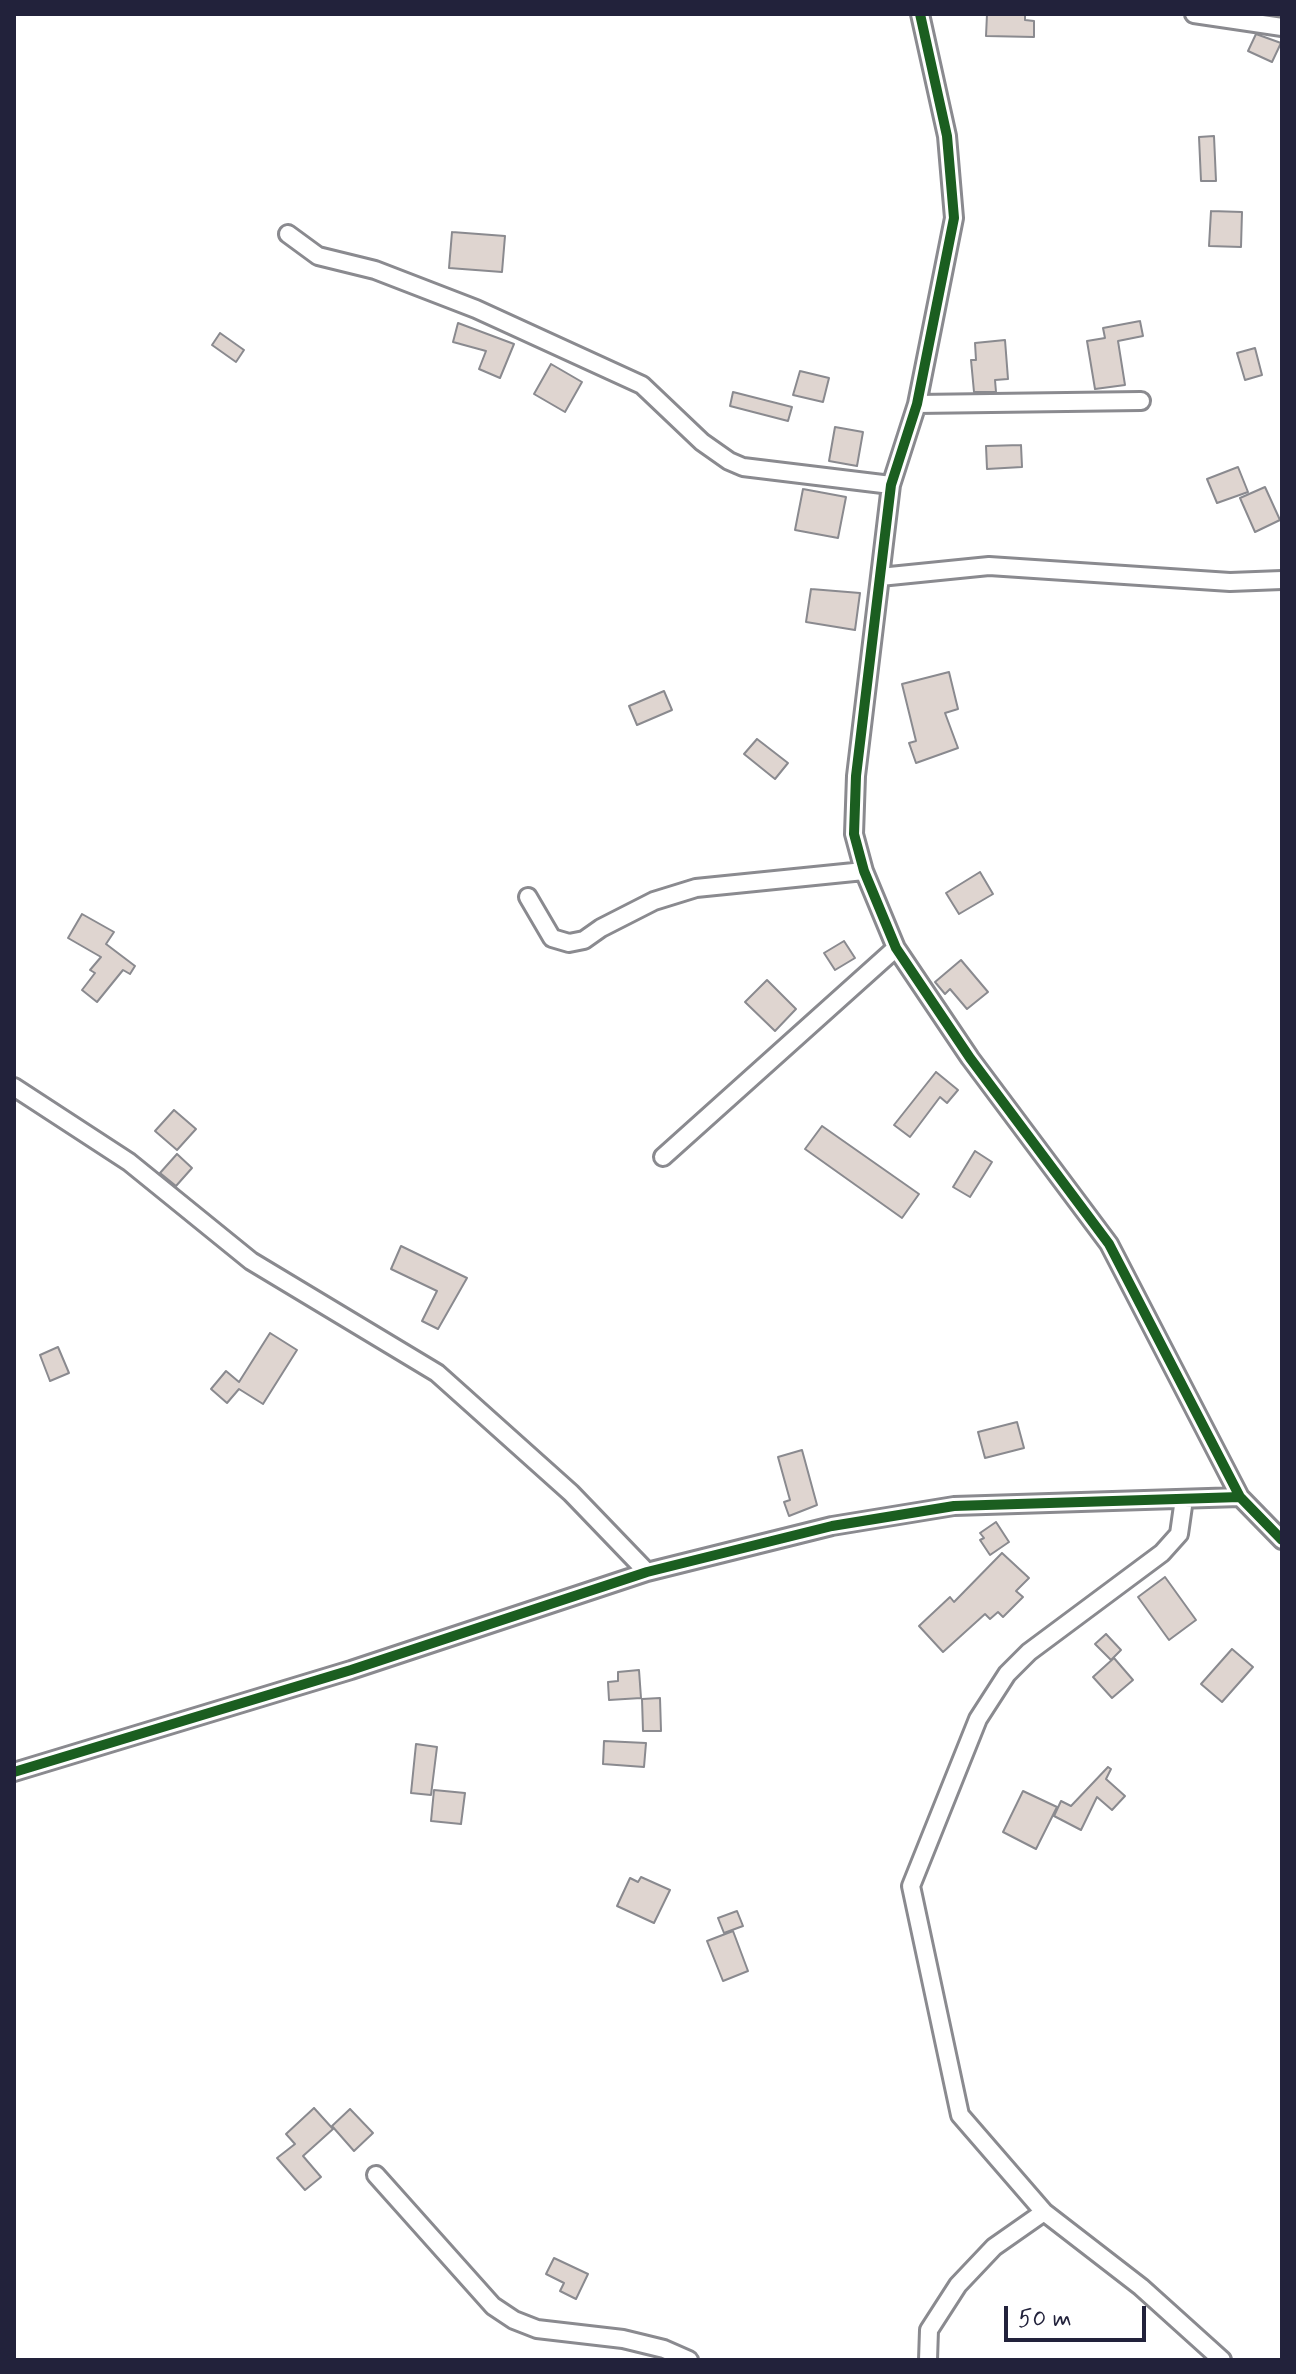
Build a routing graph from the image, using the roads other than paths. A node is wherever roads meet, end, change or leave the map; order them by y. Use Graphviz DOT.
graph roads {
  1 [pos="920,14"];
  2 [pos="1194,14"];
  3 [pos="1282,27"];
  4 [pos="288,234"];
  5 [pos="1141,401"];
  6 [pos="917,404"];
  7 [pos="891,485"];
  8 [pos="880,577"];
  9 [pos="1282,580"];
  10 [pos="864,871"];
  11 [pos="528,897"];
  12 [pos="896,948"];
  13 [pos="14,1087"];
  14 [pos="663,1157"];
  15 [pos="1240,1497"];
  16 [pos="1184,1499"];
  17 [pos="1282,1540"];
  18 [pos="647,1572"];
  19 [pos="14,1772"];
  20 [pos="376,2175"];
  21 [pos="1044,2212"];
  22 [pos="689,2360"];
  23 [pos="928,2360"];
  24 [pos="1222,2360"];
  1 -- 6 [label="street"];
  2 -- 3 [label="street"];
  4 -- 7 [label="street"];
  5 -- 6 [label="street"];
  6 -- 7 [label="street"];
  7 -- 8 [label="street"];
  8 -- 9 [label="street"];
  8 -- 10 [label="street"];
  10 -- 11 [label="street"];
  10 -- 12 [label="street"];
  12 -- 14 [label="street"];
  12 -- 15 [label="street"];
  13 -- 18 [label="street"];
  15 -- 16 [label="street"];
  15 -- 17 [label="street"];
  16 -- 18 [label="street"];
  16 -- 21 [label="street"];
  18 -- 19 [label="street"];
  20 -- 22 [label="street"];
  21 -- 23 [label="street"];
  21 -- 24 [label="street"];
}
